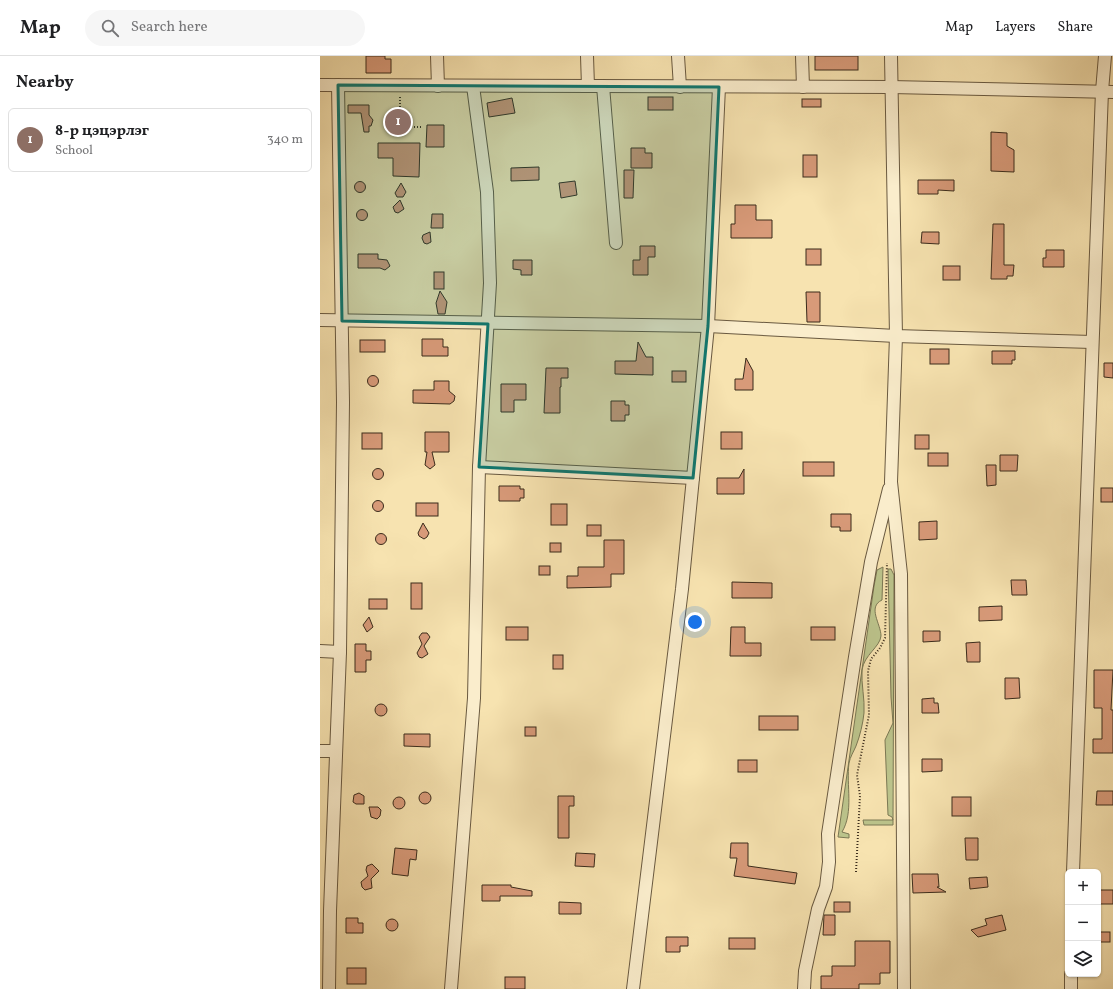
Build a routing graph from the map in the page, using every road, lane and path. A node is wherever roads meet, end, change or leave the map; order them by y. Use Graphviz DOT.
graph roads {
  1 [pos="437,56"];
  2 [pos="586,56"];
  3 [pos="678,56"];
  4 [pos="802,56"];
  5 [pos="891,56"];
  6 [pos="1105,56"];
  7 [pos="320,85"];
  8 [pos="338,85"];
  9 [pos="400,86"];
  10 [pos="438,86"];
  11 [pos="473,86"];
  12 [pos="588,86"];
  13 [pos="603,86"];
  14 [pos="680,87"];
  15 [pos="719,87"];
  16 [pos="803,87"];
  17 [pos="891,87"];
  18 [pos="1107,91"];
  19 [pos="400,114"];
  20 [pos="405,127"];
  21 [pos="423,127"];
  22 [pos="616,243"];
  23 [pos="320,320"];
  24 [pos="342,321"];
  25 [pos="488,324"];
  26 [pos="708,326"];
  27 [pos="896,336"];
  28 [pos="1092,342"];
  29 [pos="478,467"];
  30 [pos="693,478"];
  31 [pos="891,482"];
  32 [pos="900,563"];
  33 [pos="320,651"];
  34 [pos="340,652"];
  35 [pos="320,751"];
  36 [pos="336,751"];
  37 [pos="1073,869"];
  38 [pos="856,872"];
  39 [pos="325,911"];
  40 [pos="1071,977"];
  41 [pos="329,989"];
  42 [pos="451,989"];
  43 [pos="633,989"];
  44 [pos="804,989"];
  45 [pos="904,989"];
  46 [pos="1071,989"];
  1 -- 10 [label="street"];
  2 -- 12 [label="street"];
  3 -- 14 [label="street"];
  4 -- 16 [label="street"];
  5 -- 17 [label="street"];
  6 -- 18 [label="street"];
  7 -- 8 [label="street"];
  8 -- 9 [label="street"];
  8 -- 24 [label="street"];
  9 -- 10 [label="street"];
  9 -- 19 [label="path"];
  10 -- 11 [label="street"];
  11 -- 12 [label="street"];
  11 -- 25 [label="street"];
  12 -- 13 [label="street"];
  13 -- 14 [label="street"];
  13 -- 22 [label="street"];
  14 -- 15 [label="street"];
  15 -- 16 [label="street"];
  15 -- 26 [label="street"];
  16 -- 17 [label="street"];
  17 -- 18 [label="street"];
  17 -- 27 [label="street"];
  18 -- 28 [label="street"];
  19 -- 20 [label="path"];
  19 -- 20 [label="path"];
  20 -- 21 [label="path"];
  23 -- 24 [label="street"];
  24 -- 25 [label="street"];
  24 -- 34 [label="street"];
  25 -- 26 [label="street"];
  25 -- 29 [label="street"];
  26 -- 27 [label="street"];
  26 -- 30 [label="street"];
  27 -- 28 [label="street"];
  27 -- 31 [label="street"];
  28 -- 37 [label="street"];
  29 -- 30 [label="street"];
  29 -- 42 [label="street"];
  30 -- 43 [label="street"];
  31 -- 32 [label="street"];
  31 -- 44 [label="street"];
  32 -- 38 [label="path"];
  32 -- 45 [label="street"];
  33 -- 34 [label="street"];
  34 -- 36 [label="street"];
  35 -- 36 [label="street"];
  36 -- 39 [label="street"];
  39 -- 41 [label="street"];
  40 -- 46 [label="street"];
}
